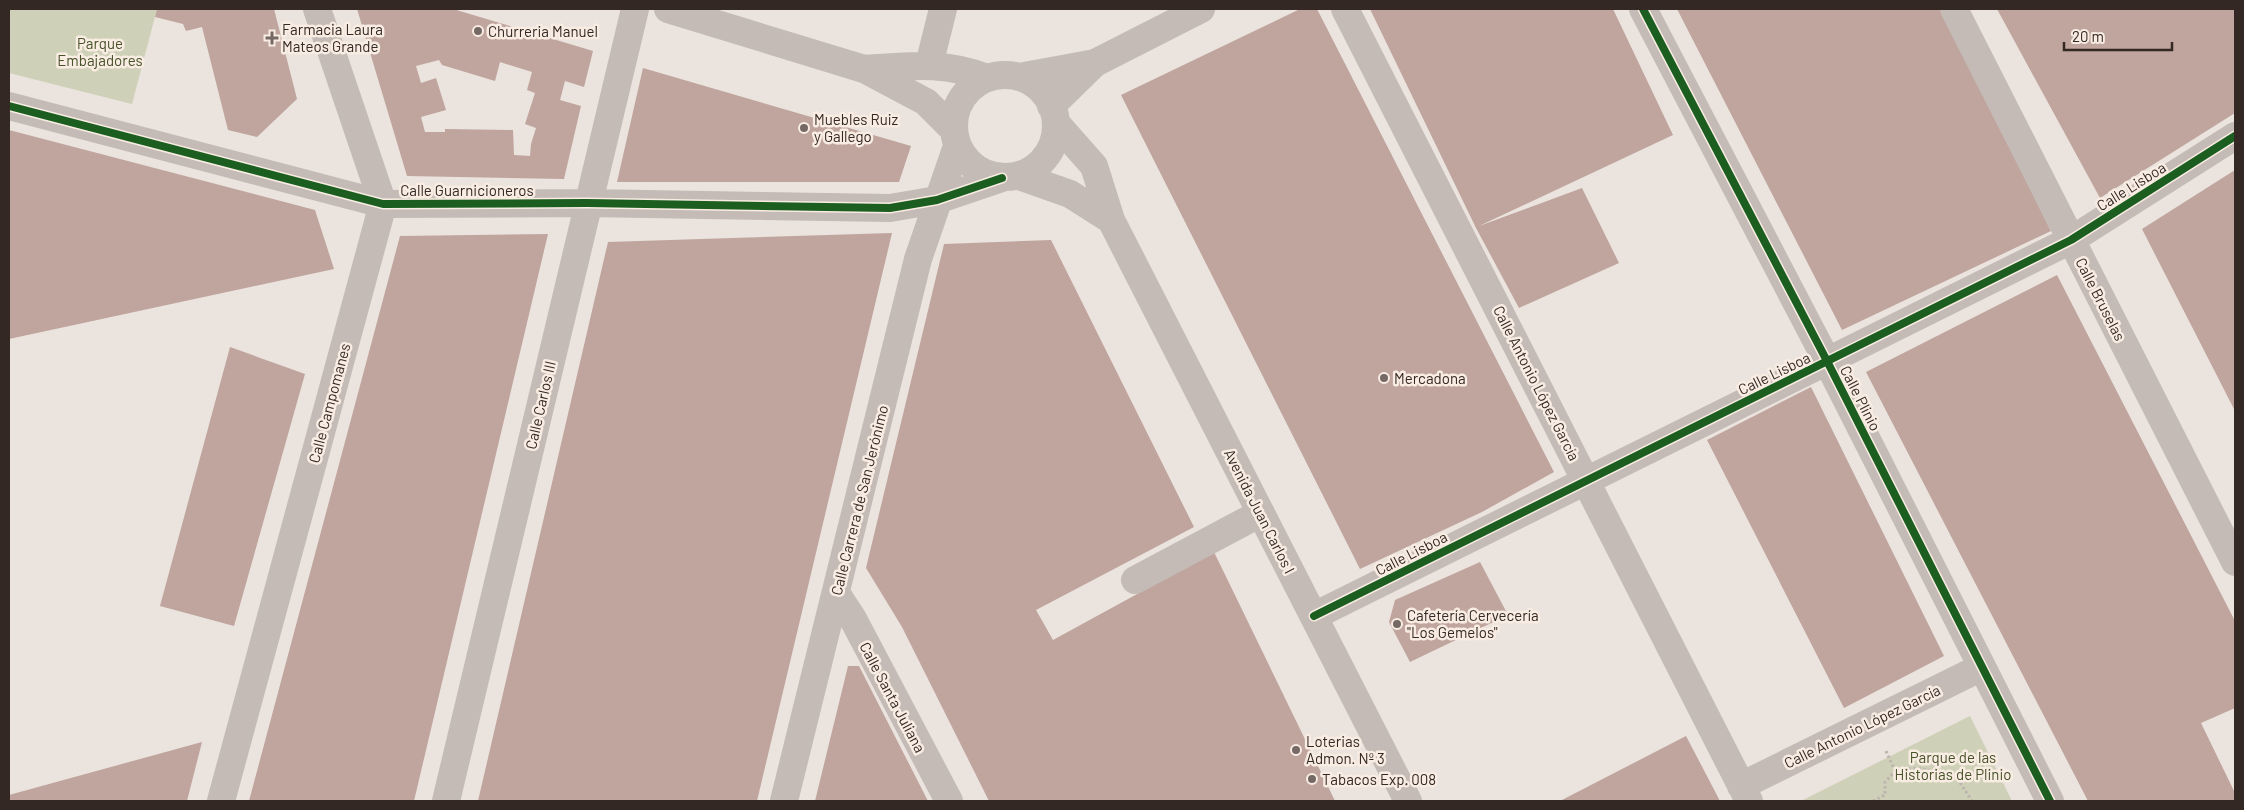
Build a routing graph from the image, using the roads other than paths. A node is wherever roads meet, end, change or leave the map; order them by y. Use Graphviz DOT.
graph roads {
  1 [pos="317,9"];
  2 [pos="635,9"];
  3 [pos="668,9"];
  4 [pos="943,9"];
  5 [pos="1201,9"];
  6 [pos="1345,9"];
  7 [pos="1643,9"];
  8 [pos="1954,9"];
  9 [pos="1095,63"];
  10 [pos="928,65"];
  11 [pos="864,69"];
  12 [pos="1019,76"];
  13 [pos="987,78"];
  14 [pos="9,106"];
  15 [pos="1054,114"];
  16 [pos="2235,136"];
  17 [pos="956,138"];
  18 [pos="1010,177"];
  19 [pos="937,200"];
  20 [pos="383,204"];
  21 [pos="587,204"];
  22 [pos="1112,220"];
  23 [pos="2071,240"];
  24 [pos="1827,362"];
  25 [pos="1587,480"];
  26 [pos="1261,513"];
  27 [pos="2235,562"];
  28 [pos="1135,580"];
  29 [pos="836,593"];
  30 [pos="1314,616"];
  31 [pos="1982,667"];
  32 [pos="1745,794"];
  33 [pos="221,801"];
  34 [pos="446,801"];
  35 [pos="784,801"];
  36 [pos="948,801"];
  37 [pos="1408,801"];
  38 [pos="2050,801"];
  1 -- 20 [label="street"];
  2 -- 21 [label="street, Calle Carlos III"];
  3 -- 11 [label="street"];
  4 -- 10 [label="street"];
  5 -- 9 [label="street"];
  6 -- 25 [label="street, Calle Antonio López García"];
  7 -- 24 [label="street, Calle Plinio"];
  8 -- 23 [label="street, Calle Bruselas"];
  9 -- 12 [label="street"];
  9 -- 15 [label="street"];
  10 -- 11 [label="street"];
  10 -- 13 [label="street"];
  11 -- 17 [label="street"];
  12 -- 13 [label="street"];
  12 -- 15 [label="street"];
  13 -- 17 [label="street"];
  14 -- 20 [label="street, Calle Guarnicioneros"];
  15 -- 18 [label="street"];
  15 -- 22 [label="street, Avenida Juan Carlos I"];
  16 -- 23 [label="street, Calle Lisboa"];
  17 -- 18 [label="street"];
  17 -- 19 [label="street, Calle Carrera de San Jerónimo"];
  18 -- 19 [label="street"];
  18 -- 22 [label="street"];
  19 -- 21 [label="street, Calle Guarnicioneros"];
  19 -- 29 [label="street, Calle Carrera de San Jerónimo"];
  20 -- 21 [label="street, Calle Guarnicioneros"];
  20 -- 33 [label="street, Calle Campomanes"];
  21 -- 34 [label="street, Calle Carlos III"];
  22 -- 26 [label="street, Avenida Juan Carlos I"];
  23 -- 24 [label="street, Calle Lisboa"];
  23 -- 27 [label="street, Calle Bruselas"];
  24 -- 25 [label="street, Calle Lisboa"];
  24 -- 31 [label="street, Calle Plinio"];
  25 -- 30 [label="street, Calle Lisboa"];
  25 -- 32 [label="street, Calle Antonio López García"];
  26 -- 28 [label="street"];
  26 -- 30 [label="street, Avenida Juan Carlos I"];
  29 -- 35 [label="street, Calle Carrera de San Jerónimo"];
  29 -- 36 [label="street, Calle Santa Juliana"];
  30 -- 37 [label="street, Avenida Juan Carlos I"];
  31 -- 32 [label="street, Calle Antonio López García"];
  31 -- 38 [label="street, Calle Plinio"];
}
